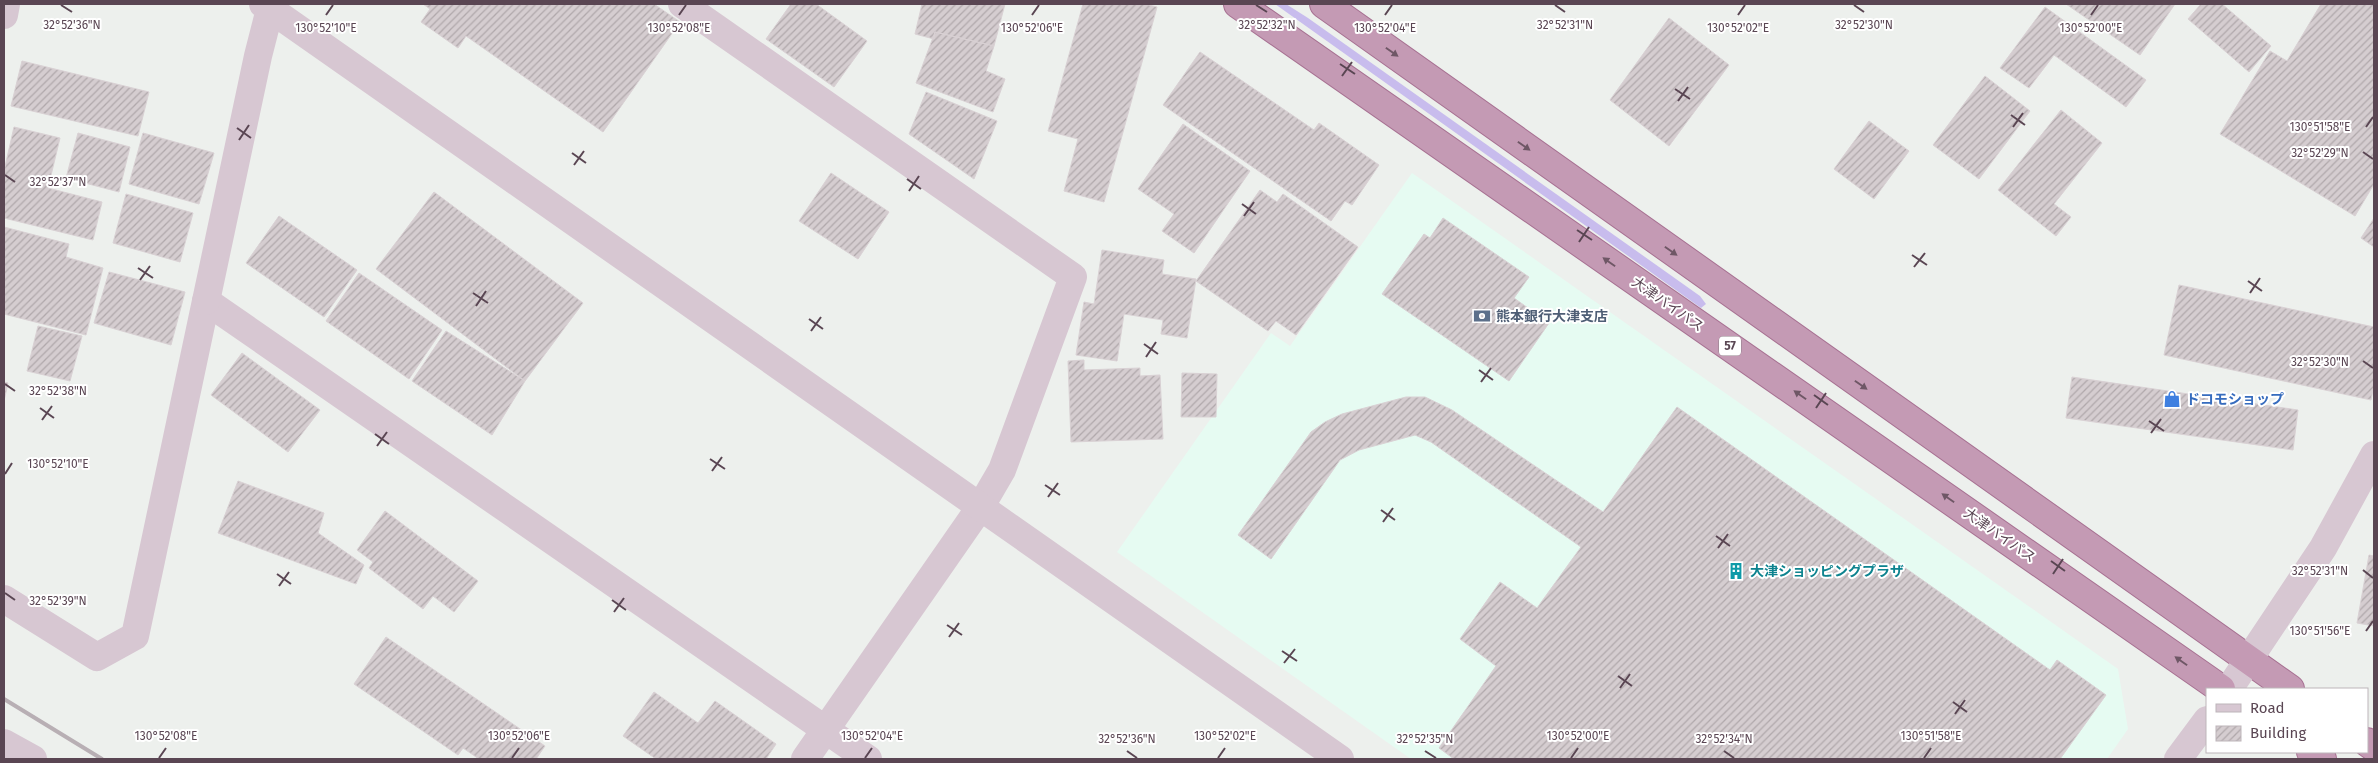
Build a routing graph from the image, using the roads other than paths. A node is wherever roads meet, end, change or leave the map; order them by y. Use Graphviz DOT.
graph roads {
  1 [pos="6,4"];
  2 [pos="682,4"];
  3 [pos="1238,4"];
  4 [pos="1324,4"];
  5 [pos="268,5"];
  6 [pos="4,15"];
  7 [pos="206,301"];
  8 [pos="2374,454"];
  9 [pos="981,506"];
  10 [pos="4,599"];
  11 [pos="2249,661"];
  12 [pos="2220,688"];
  13 [pos="2231,688"];
  14 [pos="2289,688"];
  15 [pos="2206,721"];
  16 [pos="825,730"];
  17 [pos="4,743"];
  18 [pos="33,759"];
  19 [pos="805,759"];
  20 [pos="868,759"];
  21 [pos="1340,759"];
  22 [pos="2178,759"];
  1 -- 6 [label="street"];
  2 -- 9 [label="street"];
  12 -- 3 [label="highway, 大津バイパス / 57, one-way"];
  4 -- 11 [label="highway, one-way"];
  5 -- 7 [label="street"];
  5 -- 9 [label="street"];
  7 -- 10 [label="street"];
  7 -- 16 [label="street"];
  8 -- 11 [label="street"];
  9 -- 16 [label="street"];
  9 -- 21 [label="street"];
  11 -- 13 [label="street"];
  11 -- 14 [label="highway"];
  15 -- 22 [label="street"];
  16 -- 19 [label="street"];
  16 -- 20 [label="street"];
  17 -- 18 [label="street"];
}
